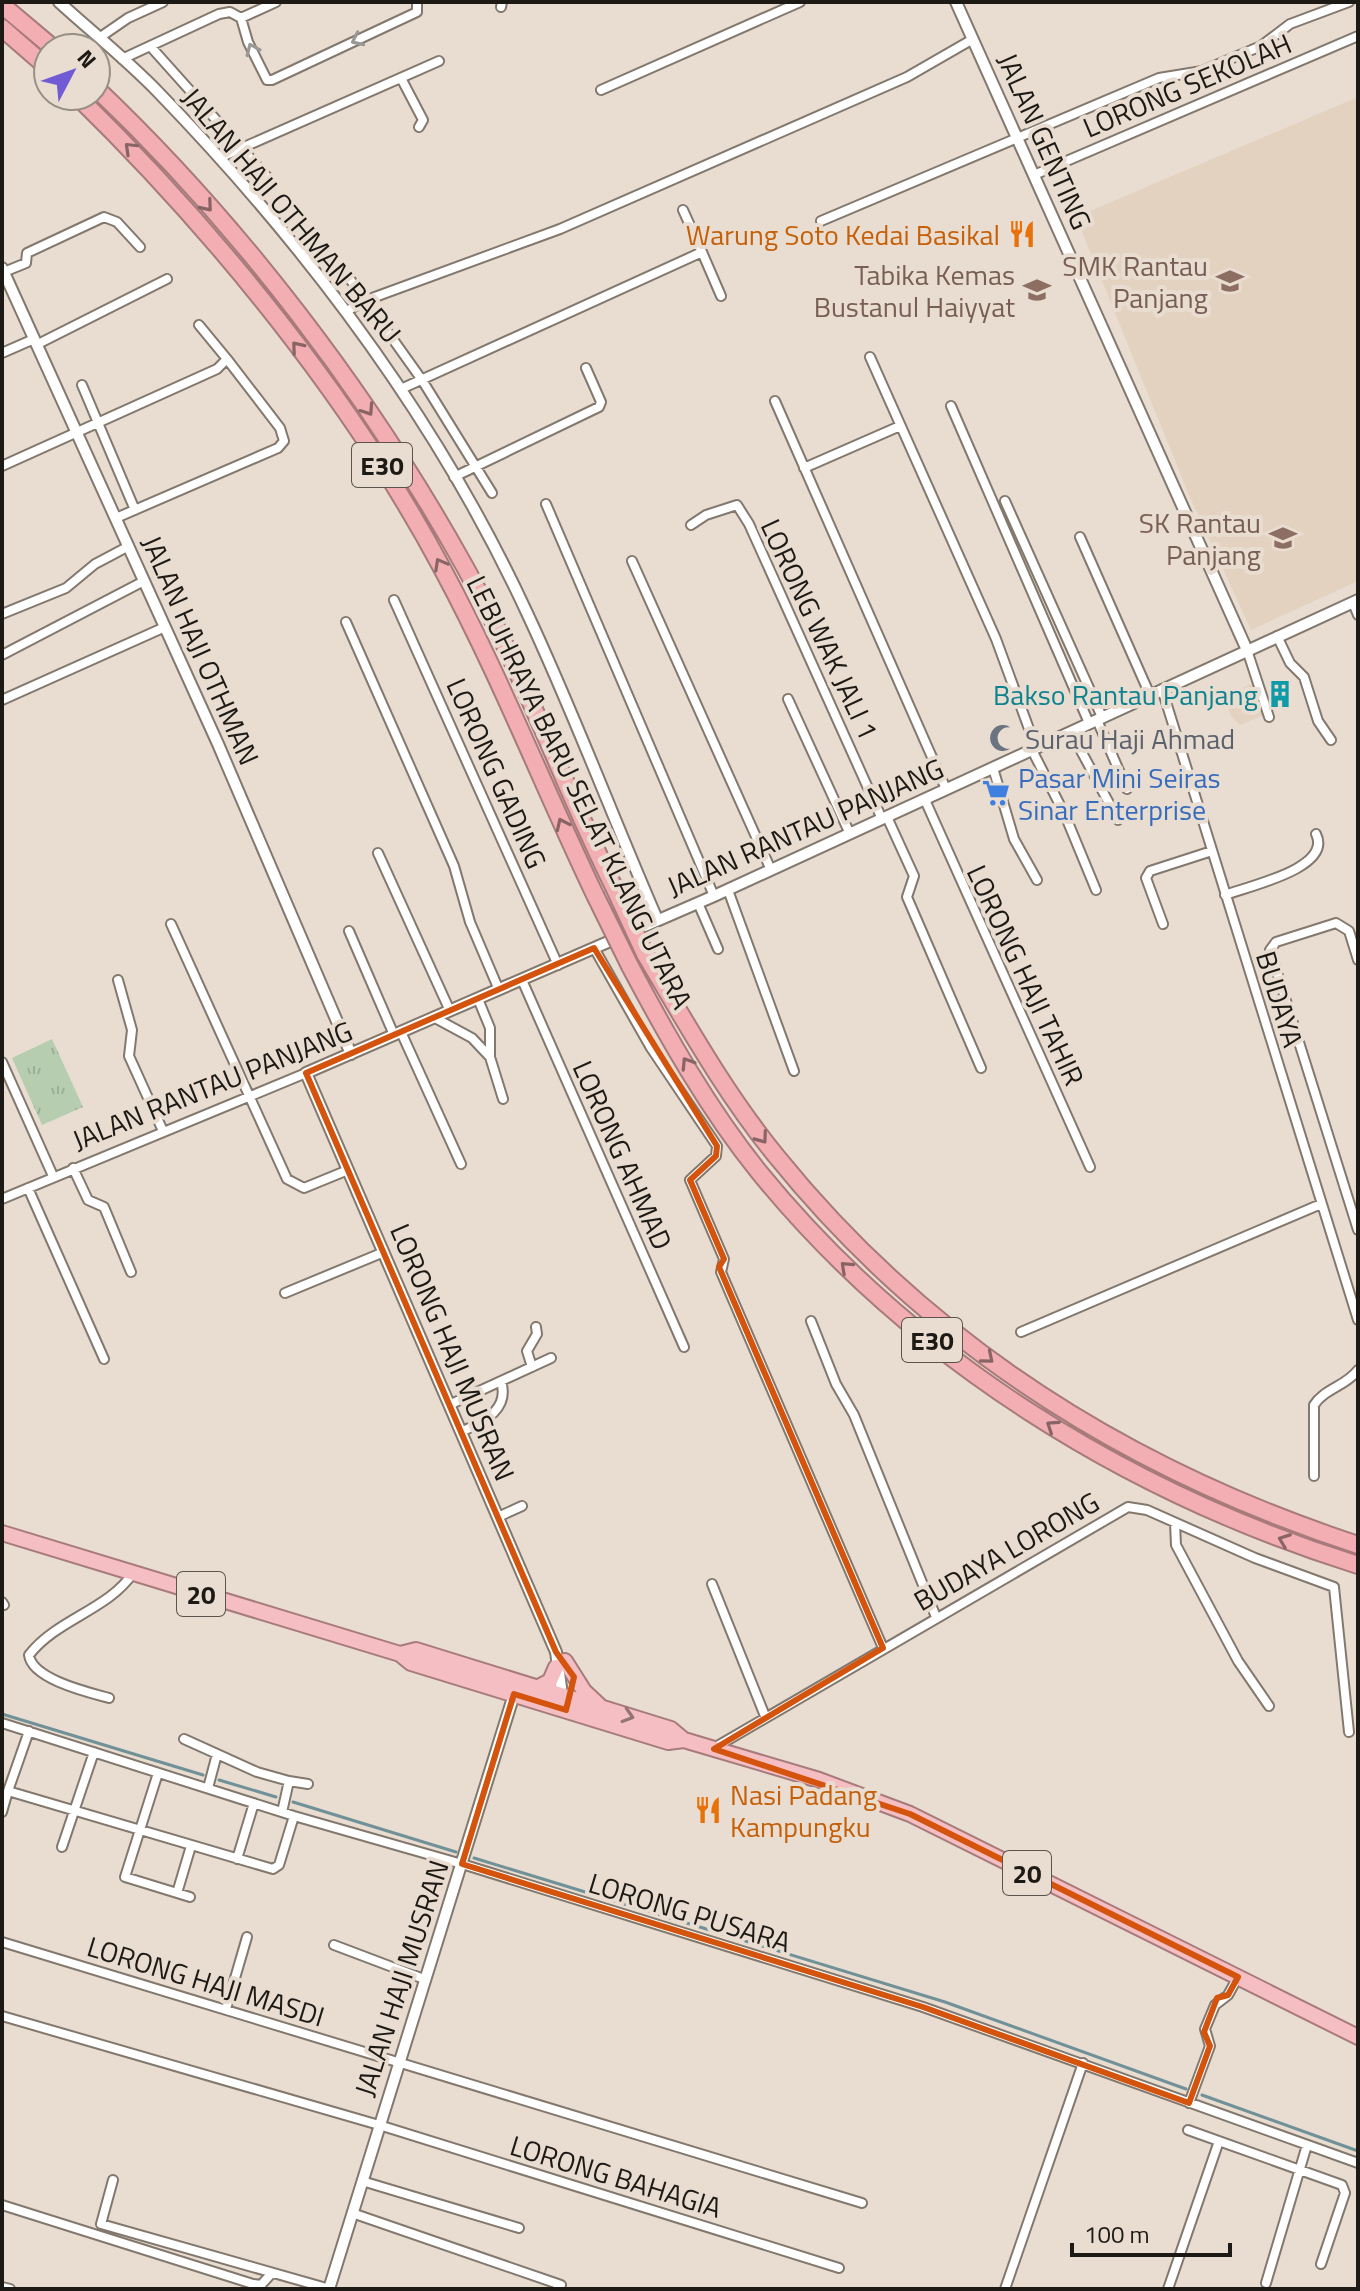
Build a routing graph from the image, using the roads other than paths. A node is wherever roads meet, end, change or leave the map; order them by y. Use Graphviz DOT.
graph roads {
  1 [pos="59,2"];
  2 [pos="163,2"];
  3 [pos="276,2"];
  4 [pos="417,2"];
  5 [pos="800,2"];
  6 [pos="956,2"];
  7 [pos="1349,2"];
  8 [pos="2,5"];
  9 [pos="241,18"];
  10 [pos="2,28"];
  11 [pos="34,32"];
  12 [pos="92,32"];
  13 [pos="108,32"];
  14 [pos="1358,36"];
  15 [pos="973,39"];
  16 [pos="151,47"];
  17 [pos="112,50"];
  18 [pos="32,54"];
  19 [pos="122,59"];
  20 [pos="439,61"];
  21 [pos="401,78"];
  22 [pos="601,90"];
  23 [pos="112,103"];
  24 [pos="93,112"];
  25 [pos="419,127"];
  26 [pos="1017,137"];
  27 [pos="242,150"];
  28 [pos="219,158"];
  29 [pos="1034,175"];
  30 [pos="269,179"];
  31 [pos="683,210"];
  32 [pos="821,221"];
  33 [pos="140,247"];
  34 [pos="702,252"];
  35 [pos="3,270"];
  36 [pos="347,275"];
  37 [pos="167,279"];
  38 [pos="721,296"];
  39 [pos="364,301"];
  40 [pos="347,311"];
  41 [pos="199,325"];
  42 [pos="35,342"];
  43 [pos="2,353"];
  44 [pos="870,357"];
  45 [pos="227,359"];
  46 [pos="586,368"];
  47 [pos="422,380"];
  48 [pos="82,385"];
  49 [pos="401,389"];
  50 [pos="775,401"];
  51 [pos="951,406"];
  52 [pos="98,424"];
  53 [pos="900,426"];
  54 [pos="77,434"];
  55 [pos="476,465"];
  56 [pos="2,466"];
  57 [pos="804,468"];
  58 [pos="454,477"];
  59 [pos="492,493"];
  60 [pos="1005,501"];
  61 [pos="546,504"];
  62 [pos="135,510"];
  63 [pos="116,518"];
  64 [pos="691,525"];
  65 [pos="1080,537"];
  66 [pos="129,546"];
  67 [pos="632,561"];
  68 [pos="144,581"];
  69 [pos="394,600"];
  70 [pos="1356,602"];
  71 [pos="2,614"];
  72 [pos="1358,615"];
  73 [pos="346,622"];
  74 [pos="165,627"];
  75 [pos="1277,636"];
  76 [pos="1247,650"];
  77 [pos="2,655"];
  78 [pos="1162,689"];
  79 [pos="1150,695"];
  80 [pos="788,699"];
  81 [pos="2,700"];
  82 [pos="1269,717"];
  83 [pos="1096,720"];
  84 [pos="1071,732"];
  85 [pos="1331,740"];
  86 [pos="1034,749"];
  87 [pos="993,768"];
  88 [pos="946,789"];
  89 [pos="1127,789"];
  90 [pos="925,800"];
  91 [pos="885,818"];
  92 [pos="1118,820"];
  93 [pos="850,834"];
  94 [pos="1316,834"];
  95 [pos="1212,851"];
  96 [pos="378,853"];
  97 [pos="771,870"];
  98 [pos="1037,880"];
  99 [pos="728,890"];
  100 [pos="1096,890"];
  101 [pos="1225,895"];
  102 [pos="714,896"];
  103 [pos="698,903"];
  104 [pos="657,919"];
  105 [pos="171,924"];
  106 [pos="1163,924"];
  107 [pos="349,931"];
  108 [pos="594,948"];
  109 [pos="718,949"];
  110 [pos="1358,960"];
  111 [pos="558,965"];
  112 [pos="118,980"];
  113 [pos="522,980"];
  114 [pos="499,990"];
  115 [pos="478,999"];
  116 [pos="450,1011"];
  117 [pos="435,1018"];
  118 [pos="397,1034"];
  119 [pos="351,1054"];
  120 [pos="490,1057"];
  121 [pos="2,1062"];
  122 [pos="981,1068"];
  123 [pos="794,1071"];
  124 [pos="306,1073"];
  125 [pos="248,1095"];
  126 [pos="503,1099"];
  127 [pos="163,1131"];
  128 [pos="461,1164"];
  129 [pos="1090,1167"];
  130 [pos="73,1168"];
  131 [pos="348,1170"];
  132 [pos="53,1176"];
  133 [pos="28,1188"];
  134 [pos="2,1199"];
  135 [pos="1321,1204"];
  136 [pos="1358,1230"];
  137 [pos="384,1252"];
  138 [pos="131,1272"];
  139 [pos="285,1293"];
  140 [pos="1358,1320"];
  141 [pos="811,1321"];
  142 [pos="536,1327"];
  143 [pos="1021,1332"];
  144 [pos="684,1347"];
  145 [pos="551,1358"];
  146 [pos="104,1359"];
  147 [pos="532,1367"];
  148 [pos="1358,1370"];
  149 [pos="501,1381"];
  150 [pos="449,1405"];
  151 [pos="461,1432"];
  152 [pos="1314,1476"];
  153 [pos="522,1506"];
  154 [pos="498,1517"];
  155 [pos="1175,1523"];
  156 [pos="2,1533"];
  157 [pos="1358,1545"];
  158 [pos="1358,1565"];
  159 [pos="133,1573"];
  160 [pos="712,1584"];
  161 [pos="936,1617"];
  162 [pos="883,1648"];
  163 [pos="559,1660"];
  164 [pos="516,1688"];
  165 [pos="537,1688"];
  166 [pos="109,1698"];
  167 [pos="562,1702"];
  168 [pos="1269,1706"];
  169 [pos="601,1707"];
  170 [pos="765,1716"];
  171 [pos="2,1723"];
  172 [pos="29,1731"];
  173 [pos="1349,1732"];
  174 [pos="184,1739"];
  175 [pos="684,1740"];
  176 [pos="713,1749"];
  177 [pos="94,1752"];
  178 [pos="217,1754"];
  179 [pos="158,1773"];
  180 [pos="289,1781"];
  181 [pos="308,1784"];
  182 [pos="208,1788"];
  183 [pos="8,1791"];
  184 [pos="254,1803"];
  185 [pos="74,1811"];
  186 [pos="2,1812"];
  187 [pos="282,1812"];
  188 [pos="294,1816"];
  189 [pos="140,1831"];
  190 [pos="191,1846"];
  191 [pos="62,1847"];
  192 [pos="237,1859"];
  193 [pos="462,1864"];
  194 [pos="177,1893"];
  195 [pos="190,1897"];
  196 [pos="247,1937"];
  197 [pos="2,1942"];
  198 [pos="334,1945"];
  199 [pos="1238,1977"];
  200 [pos="424,1979"];
  201 [pos="226,2009"];
  202 [pos="2,2016"];
  203 [pos="1358,2037"];
  204 [pos="398,2062"];
  205 [pos="1083,2063"];
  206 [pos="1189,2103"];
  207 [pos="379,2125"];
  208 [pos="1188,2130"];
  209 [pos="1219,2141"];
  210 [pos="1307,2145"];
  211 [pos="1358,2163"];
  212 [pos="1301,2170"];
  213 [pos="113,2180"];
  214 [pos="362,2181"];
  215 [pos="862,2203"];
  216 [pos="2,2205"];
  217 [pos="355,2213"];
  218 [pos="519,2228"];
  219 [pos="1321,2264"];
  220 [pos="839,2268"];
  221 [pos="271,2274"];
  222 [pos="1266,2283"];
  223 [pos="561,2285"];
  224 [pos="2,2287"];
  225 [pos="10,2289"];
  226 [pos="330,2289"];
  227 [pos="1005,2289"];
  228 [pos="1168,2289"];
  1 -- 12 [label="street, JALAN HAJI OTHMAN BARU"];
  2 -- 13 [label="street"];
  3 -- 9 [label="street"];
  4 -- 9 [label="street, one-way"];
  5 -- 22 [label="street"];
  6 -- 15 [label="street, JALAN GENTING"];
  7 -- 26 [label="street"];
  8 -- 11 [label="highway"];
  9 -- 16 [label="street"];
  10 -- 18 [label="highway"];
  14 -- 29 [label="street, LORONG SEKOLAH"];
  15 -- 26 [label="street, JALAN GENTING"];
  15 -- 39 [label="street"];
  16 -- 19 [label="street"];
  16 -- 27 [label="street"];
  17 -- 19 [label="street, JALAN HAJI OTHMAN BARU"];
  19 -- 28 [label="street, JALAN HAJI OTHMAN BARU"];
  20 -- 21 [label="street"];
  21 -- 25 [label="street"];
  21 -- 27 [label="street"];
  23 -- 157 [label="highway, LEBUHRAYA BARU SELAT KLANG UTARA / E30, one-way, bridge"];
  158 -- 24 [label="highway, LEBUHRAYA BARU SELAT KLANG UTARA / E30, one-way, bridge"];
  26 -- 29 [label="street, JALAN GENTING"];
  26 -- 32 [label="street"];
  27 -- 28 [label="street"];
  27 -- 30 [label="street"];
  28 -- 40 [label="street, JALAN HAJI OTHMAN BARU"];
  29 -- 76 [label="street, JALAN GENTING"];
  31 -- 34 [label="street"];
  33 -- 35 [label="street"];
  34 -- 38 [label="street"];
  34 -- 47 [label="street"];
  35 -- 42 [label="street, JALAN HAJI OTHMAN"];
  36 -- 39 [label="street"];
  37 -- 42 [label="street"];
  39 -- 40 [label="street"];
  39 -- 47 [label="street"];
  40 -- 49 [label="street, JALAN HAJI OTHMAN BARU"];
  41 -- 45 [label="street"];
  42 -- 43 [label="street"];
  42 -- 54 [label="street, JALAN HAJI OTHMAN"];
  44 -- 53 [label="street"];
  45 -- 52 [label="street"];
  45 -- 62 [label="street"];
  46 -- 55 [label="street"];
  47 -- 49 [label="street"];
  47 -- 55 [label="street"];
  48 -- 52 [label="street"];
  49 -- 58 [label="street, JALAN HAJI OTHMAN BARU"];
  50 -- 57 [label="street"];
  51 -- 83 [label="street"];
  52 -- 54 [label="street"];
  52 -- 62 [label="street"];
  53 -- 57 [label="street"];
  53 -- 86 [label="street"];
  54 -- 56 [label="street"];
  54 -- 63 [label="street, JALAN HAJI OTHMAN"];
  55 -- 58 [label="street"];
  55 -- 59 [label="street"];
  57 -- 88 [label="street"];
  58 -- 104 [label="street, JALAN HAJI OTHMAN BARU"];
  60 -- 83 [label="street"];
  61 -- 102 [label="street"];
  62 -- 63 [label="street"];
  63 -- 66 [label="street, JALAN HAJI OTHMAN"];
  64 -- 91 [label="street, LORONG WAK JALI 1"];
  65 -- 79 [label="street"];
  66 -- 68 [label="street, JALAN HAJI OTHMAN"];
  66 -- 71 [label="street"];
  67 -- 97 [label="street"];
  68 -- 74 [label="street, JALAN HAJI OTHMAN"];
  68 -- 77 [label="street"];
  69 -- 111 [label="street, LORONG GADING"];
  70 -- 72 [label="street"];
  70 -- 75 [label="street, JALAN RANTAU PANJANG"];
  73 -- 114 [label="street"];
  74 -- 81 [label="street"];
  74 -- 119 [label="street, JALAN HAJI OTHMAN"];
  75 -- 76 [label="street, JALAN RANTAU PANJANG"];
  75 -- 85 [label="street"];
  76 -- 78 [label="street, JALAN RANTAU PANJANG"];
  76 -- 82 [label="street"];
  78 -- 79 [label="street, JALAN RANTAU PANJANG"];
  78 -- 95 [label="street, BUDAYA"];
  79 -- 83 [label="street, JALAN RANTAU PANJANG"];
  80 -- 93 [label="street"];
  83 -- 84 [label="street, JALAN RANTAU PANJANG"];
  83 -- 89 [label="street"];
  84 -- 86 [label="street, JALAN RANTAU PANJANG"];
  84 -- 92 [label="street"];
  86 -- 87 [label="street, JALAN RANTAU PANJANG"];
  86 -- 100 [label="street"];
  87 -- 88 [label="street, JALAN RANTAU PANJANG"];
  87 -- 98 [label="street"];
  88 -- 90 [label="street, JALAN RANTAU PANJANG"];
  90 -- 91 [label="street, JALAN RANTAU PANJANG"];
  90 -- 129 [label="street, LORONG HAJI TAHIR"];
  91 -- 93 [label="street, JALAN RANTAU PANJANG"];
  91 -- 122 [label="street"];
  93 -- 97 [label="street, JALAN RANTAU PANJANG"];
  94 -- 101 [label="street"];
  95 -- 101 [label="street, BUDAYA"];
  95 -- 106 [label="street"];
  96 -- 116 [label="street"];
  97 -- 99 [label="street, JALAN RANTAU PANJANG"];
  99 -- 102 [label="street, JALAN RANTAU PANJANG"];
  99 -- 123 [label="street"];
  101 -- 135 [label="street, BUDAYA"];
  102 -- 103 [label="street, JALAN RANTAU PANJANG"];
  103 -- 104 [label="street, JALAN RANTAU PANJANG"];
  103 -- 109 [label="street"];
  104 -- 108 [label="street, JALAN RANTAU PANJANG"];
  105 -- 125 [label="street"];
  107 -- 118 [label="street"];
  108 -- 111 [label="street, JALAN RANTAU PANJANG"];
  108 -- 162 [label="street"];
  110 -- 136 [label="street"];
  111 -- 113 [label="street, JALAN RANTAU PANJANG"];
  112 -- 127 [label="street"];
  113 -- 114 [label="street, JALAN RANTAU PANJANG"];
  113 -- 144 [label="street, LORONG AHMAD"];
  114 -- 115 [label="street, JALAN RANTAU PANJANG"];
  115 -- 116 [label="street, JALAN RANTAU PANJANG"];
  115 -- 120 [label="street"];
  116 -- 117 [label="street, JALAN RANTAU PANJANG"];
  117 -- 118 [label="street, JALAN RANTAU PANJANG"];
  117 -- 120 [label="street"];
  118 -- 119 [label="street, JALAN RANTAU PANJANG"];
  118 -- 128 [label="street"];
  119 -- 124 [label="street, JALAN RANTAU PANJANG"];
  120 -- 126 [label="street"];
  121 -- 132 [label="street"];
  124 -- 125 [label="street, JALAN RANTAU PANJANG"];
  124 -- 131 [label="street, LORONG HAJI MUSRAN"];
  125 -- 127 [label="street, JALAN RANTAU PANJANG"];
  125 -- 131 [label="street"];
  127 -- 130 [label="street, JALAN RANTAU PANJANG"];
  130 -- 132 [label="street, JALAN RANTAU PANJANG"];
  130 -- 138 [label="street"];
  131 -- 137 [label="street, LORONG HAJI MUSRAN"];
  132 -- 133 [label="street, JALAN RANTAU PANJANG"];
  133 -- 134 [label="street, JALAN RANTAU PANJANG"];
  133 -- 146 [label="street"];
  135 -- 140 [label="street, BUDAYA"];
  135 -- 143 [label="street"];
  137 -- 139 [label="street"];
  137 -- 150 [label="street, LORONG HAJI MUSRAN"];
  141 -- 161 [label="street"];
  142 -- 147 [label="street"];
  145 -- 147 [label="street"];
  147 -- 149 [label="street"];
  148 -- 152 [label="street"];
  149 -- 150 [label="street"];
  149 -- 151 [label="street"];
  150 -- 151 [label="street, LORONG HAJI MUSRAN"];
  151 -- 154 [label="street, LORONG HAJI MUSRAN"];
  153 -- 154 [label="street"];
  154 -- 163 [label="street, LORONG HAJI MUSRAN"];
  155 -- 161 [label="street, BUDAYA LORONG"];
  155 -- 168 [label="street"];
  155 -- 173 [label="street, BUDAYA LORONG"];
  156 -- 159 [label="highway, 20"];
  159 -- 164 [label="highway, 20"];
  159 -- 166 [label="street"];
  160 -- 170 [label="street"];
  161 -- 162 [label="street, BUDAYA LORONG"];
  162 -- 170 [label="street, BUDAYA LORONG"];
  163 -- 165 [label="highway"];
  163 -- 167 [label="street, LORONG HAJI MUSRAN"];
  163 -- 169 [label="highway"];
  164 -- 165 [label="highway, 20"];
  164 -- 167 [label="highway, 20"];
  164 -- 193 [label="street, JALAN HAJI MUSRAN"];
  165 -- 167 [label="highway, 20"];
  167 -- 169 [label="highway, 20"];
  167 -- 175 [label="highway, 20"];
  169 -- 175 [label="highway, 20, one-way"];
  170 -- 176 [label="street, BUDAYA LORONG"];
  171 -- 172 [label="street, LORONG PUSARA"];
  172 -- 177 [label="street, LORONG PUSARA"];
  172 -- 183 [label="street"];
  174 -- 178 [label="street"];
  175 -- 176 [label="highway, 20"];
  176 -- 199 [label="highway, 20"];
  177 -- 179 [label="street, LORONG PUSARA"];
  177 -- 185 [label="street"];
  178 -- 180 [label="street"];
  178 -- 182 [label="street"];
  179 -- 182 [label="street, LORONG PUSARA"];
  179 -- 189 [label="street"];
  180 -- 181 [label="street"];
  180 -- 187 [label="street"];
  182 -- 184 [label="street, LORONG PUSARA"];
  183 -- 185 [label="street"];
  183 -- 186 [label="street"];
  184 -- 187 [label="street, LORONG PUSARA"];
  184 -- 192 [label="street"];
  185 -- 189 [label="street"];
  185 -- 191 [label="street"];
  187 -- 188 [label="street, LORONG PUSARA"];
  188 -- 192 [label="street"];
  188 -- 193 [label="street, LORONG PUSARA"];
  189 -- 190 [label="street"];
  189 -- 194 [label="street"];
  190 -- 192 [label="street"];
  190 -- 194 [label="street"];
  193 -- 200 [label="street, JALAN HAJI MUSRAN"];
  193 -- 205 [label="street, LORONG PUSARA"];
  194 -- 195 [label="street"];
  196 -- 201 [label="street"];
  197 -- 201 [label="street, LORONG HAJI MASDI"];
  198 -- 200 [label="street"];
  199 -- 203 [label="highway, 20"];
  199 -- 206 [label="street"];
  200 -- 204 [label="street, JALAN HAJI MUSRAN"];
  201 -- 204 [label="street, LORONG HAJI MASDI"];
  202 -- 207 [label="street, LORONG BAHAGIA"];
  204 -- 207 [label="street, JALAN HAJI MUSRAN"];
  204 -- 215 [label="street, LORONG HAJI MASDI"];
  205 -- 206 [label="street, LORONG PUSARA"];
  205 -- 227 [label="street"];
  206 -- 210 [label="street, LORONG PUSARA"];
  207 -- 214 [label="street, JALAN HAJI MUSRAN"];
  207 -- 220 [label="street, LORONG BAHAGIA"];
  208 -- 209 [label="street"];
  209 -- 212 [label="street"];
  209 -- 228 [label="street"];
  210 -- 211 [label="street, LORONG PUSARA"];
  210 -- 212 [label="street"];
  212 -- 219 [label="street"];
  212 -- 222 [label="street"];
  213 -- 221 [label="street"];
  214 -- 217 [label="street, JALAN HAJI MUSRAN"];
  214 -- 218 [label="street"];
  216 -- 221 [label="street"];
  217 -- 223 [label="street"];
  217 -- 226 [label="street, JALAN HAJI MUSRAN"];
  221 -- 226 [label="street"];
  224 -- 225 [label="street"];
}
